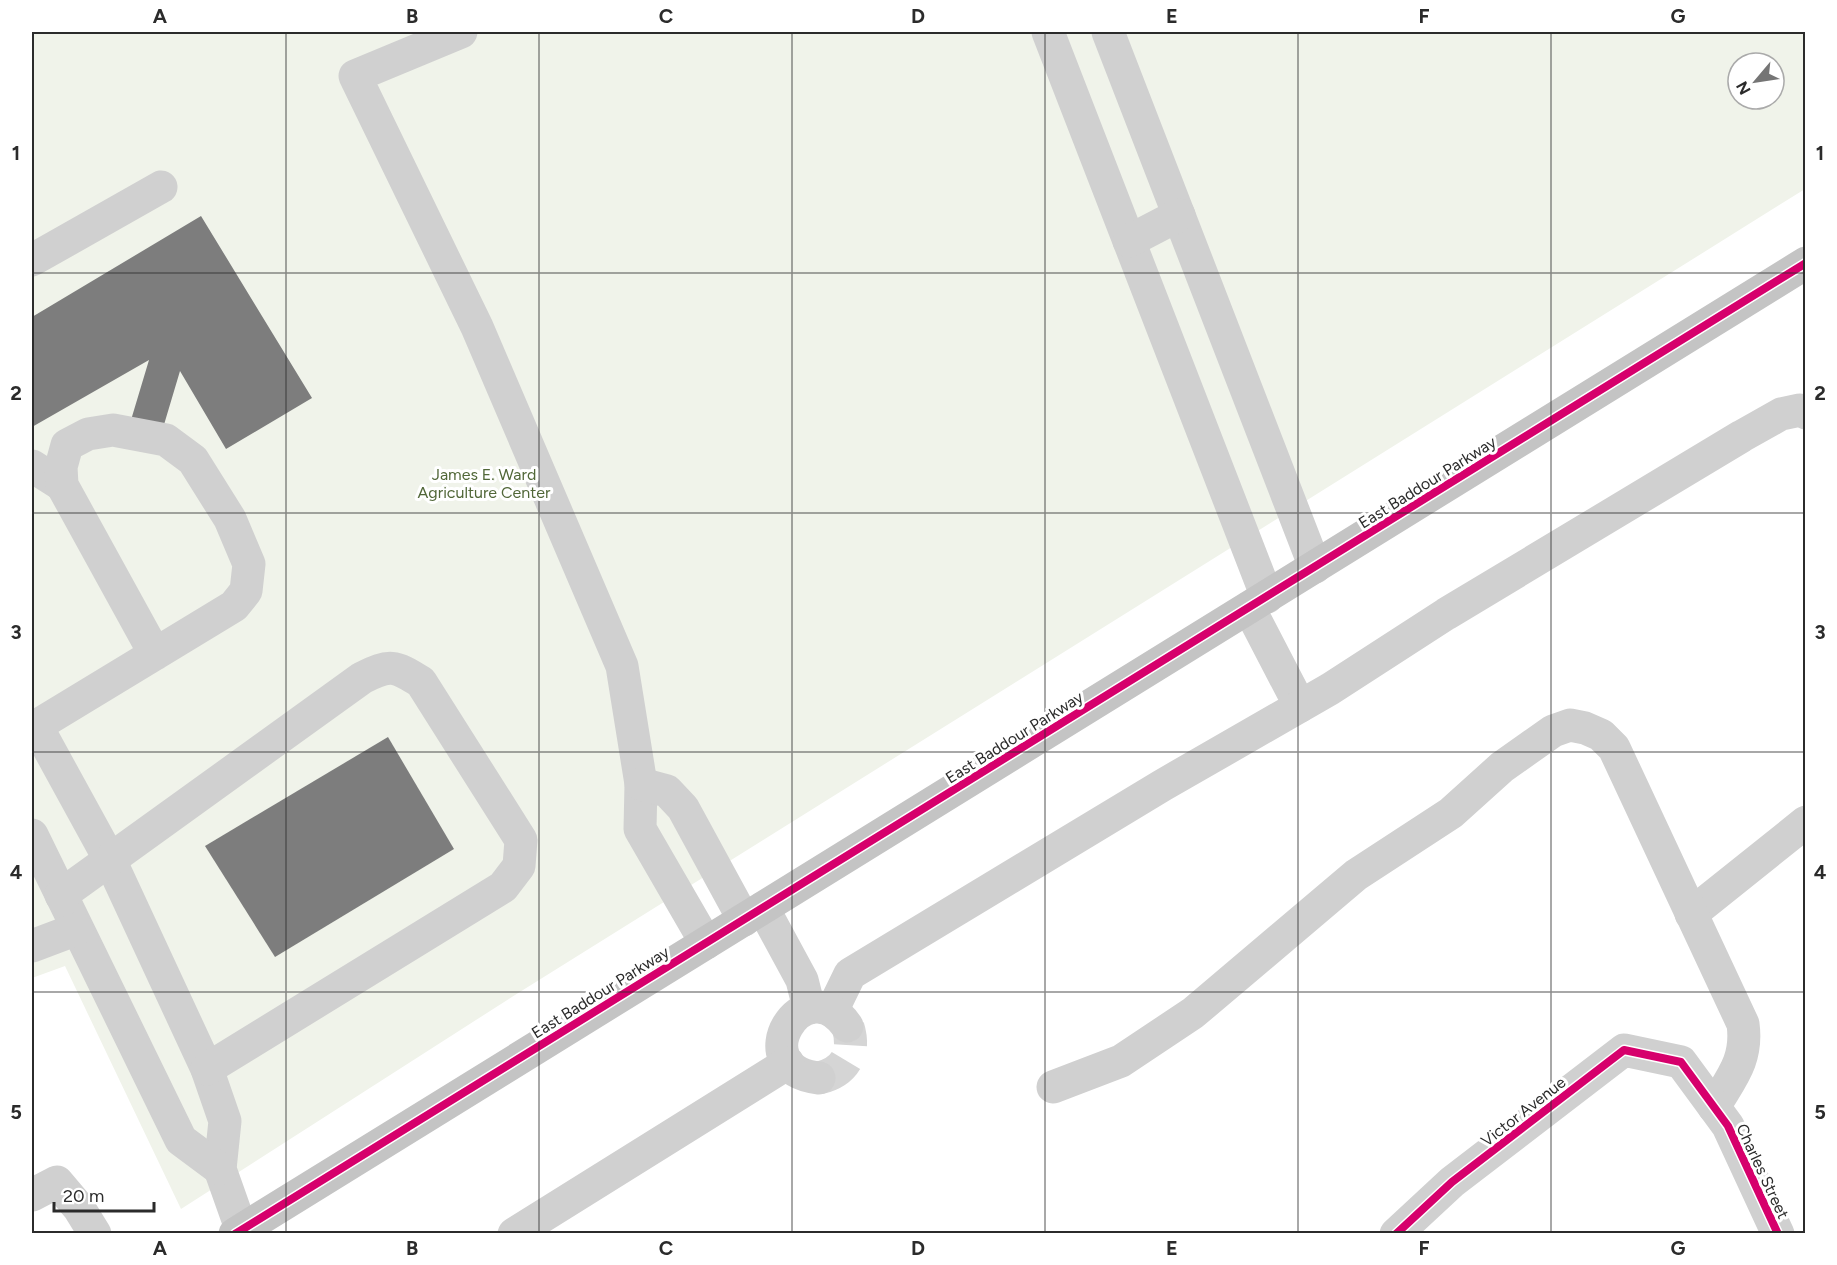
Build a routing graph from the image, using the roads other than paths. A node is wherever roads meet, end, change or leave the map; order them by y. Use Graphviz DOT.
graph roads {
  1 [pos="461,32"];
  2 [pos="1048,32"];
  3 [pos="1108,32"];
  4 [pos="161,187"];
  5 [pos="1179,215"];
  6 [pos="1129,241"];
  7 [pos="32,260"];
  8 [pos="1806,263"];
  9 [pos="1806,413"];
  10 [pos="32,466"];
  11 [pos="62,485"];
  12 [pos="1316,567"];
  13 [pos="1258,602"];
  14 [pos="155,654"];
  15 [pos="1300,706"];
  16 [pos="32,727"];
  17 [pos="641,784"];
  18 [pos="1806,822"];
  19 [pos="32,835"];
  20 [pos="110,860"];
  21 [pos="61,895"];
  22 [pos="753,914"];
  23 [pos="1691,914"];
  24 [pos="77,929"];
  25 [pos="706,943"];
  26 [pos="32,946"];
  27 [pos="830,1016"];
  28 [pos="1681,1062"];
  29 [pos="788,1064"];
  30 [pos="207,1070"];
  31 [pos="819,1078"];
  32 [pos="1053,1087"];
  33 [pos="1714,1107"];
  34 [pos="220,1169"];
  35 [pos="32,1195"];
  36 [pos="240,1232"];
  37 [pos="95,1233"];
  38 [pos="514,1233"];
  39 [pos="1396,1233"];
  40 [pos="1778,1233"];
  1 -- 17 [label="street"];
  2 -- 6 [label="street"];
  3 -- 5 [label="street"];
  4 -- 7 [label="street"];
  5 -- 6 [label="street"];
  5 -- 12 [label="street"];
  6 -- 13 [label="street"];
  8 -- 12 [label="main road, East Baddour Parkway"];
  9 -- 15 [label="street"];
  10 -- 11 [label="street"];
  11 -- 14 [label="street"];
  11 -- 14 [label="street"];
  12 -- 13 [label="main road, East Baddour Parkway"];
  13 -- 15 [label="street"];
  13 -- 22 [label="main road, East Baddour Parkway"];
  14 -- 16 [label="street"];
  15 -- 27 [label="street"];
  16 -- 20 [label="street"];
  17 -- 22 [label="street"];
  17 -- 25 [label="street"];
  18 -- 23 [label="street"];
  19 -- 21 [label="street"];
  20 -- 21 [label="street"];
  20 -- 30 [label="street"];
  20 -- 30 [label="street"];
  21 -- 24 [label="street"];
  22 -- 25 [label="main road, East Baddour Parkway"];
  22 -- 27 [label="street"];
  23 -- 32 [label="street"];
  23 -- 33 [label="street"];
  24 -- 26 [label="street"];
  24 -- 34 [label="street"];
  25 -- 36 [label="main road, East Baddour Parkway"];
  27 -- 29 [label="street"];
  28 -- 33 [label="street, Charles Street"];
  28 -- 39 [label="street, Victor Avenue"];
  29 -- 31 [label="street"];
  29 -- 38 [label="street"];
  30 -- 34 [label="street"];
  33 -- 40 [label="street, Charles Street"];
  34 -- 36 [label="street"];
  35 -- 37 [label="street"];
}
